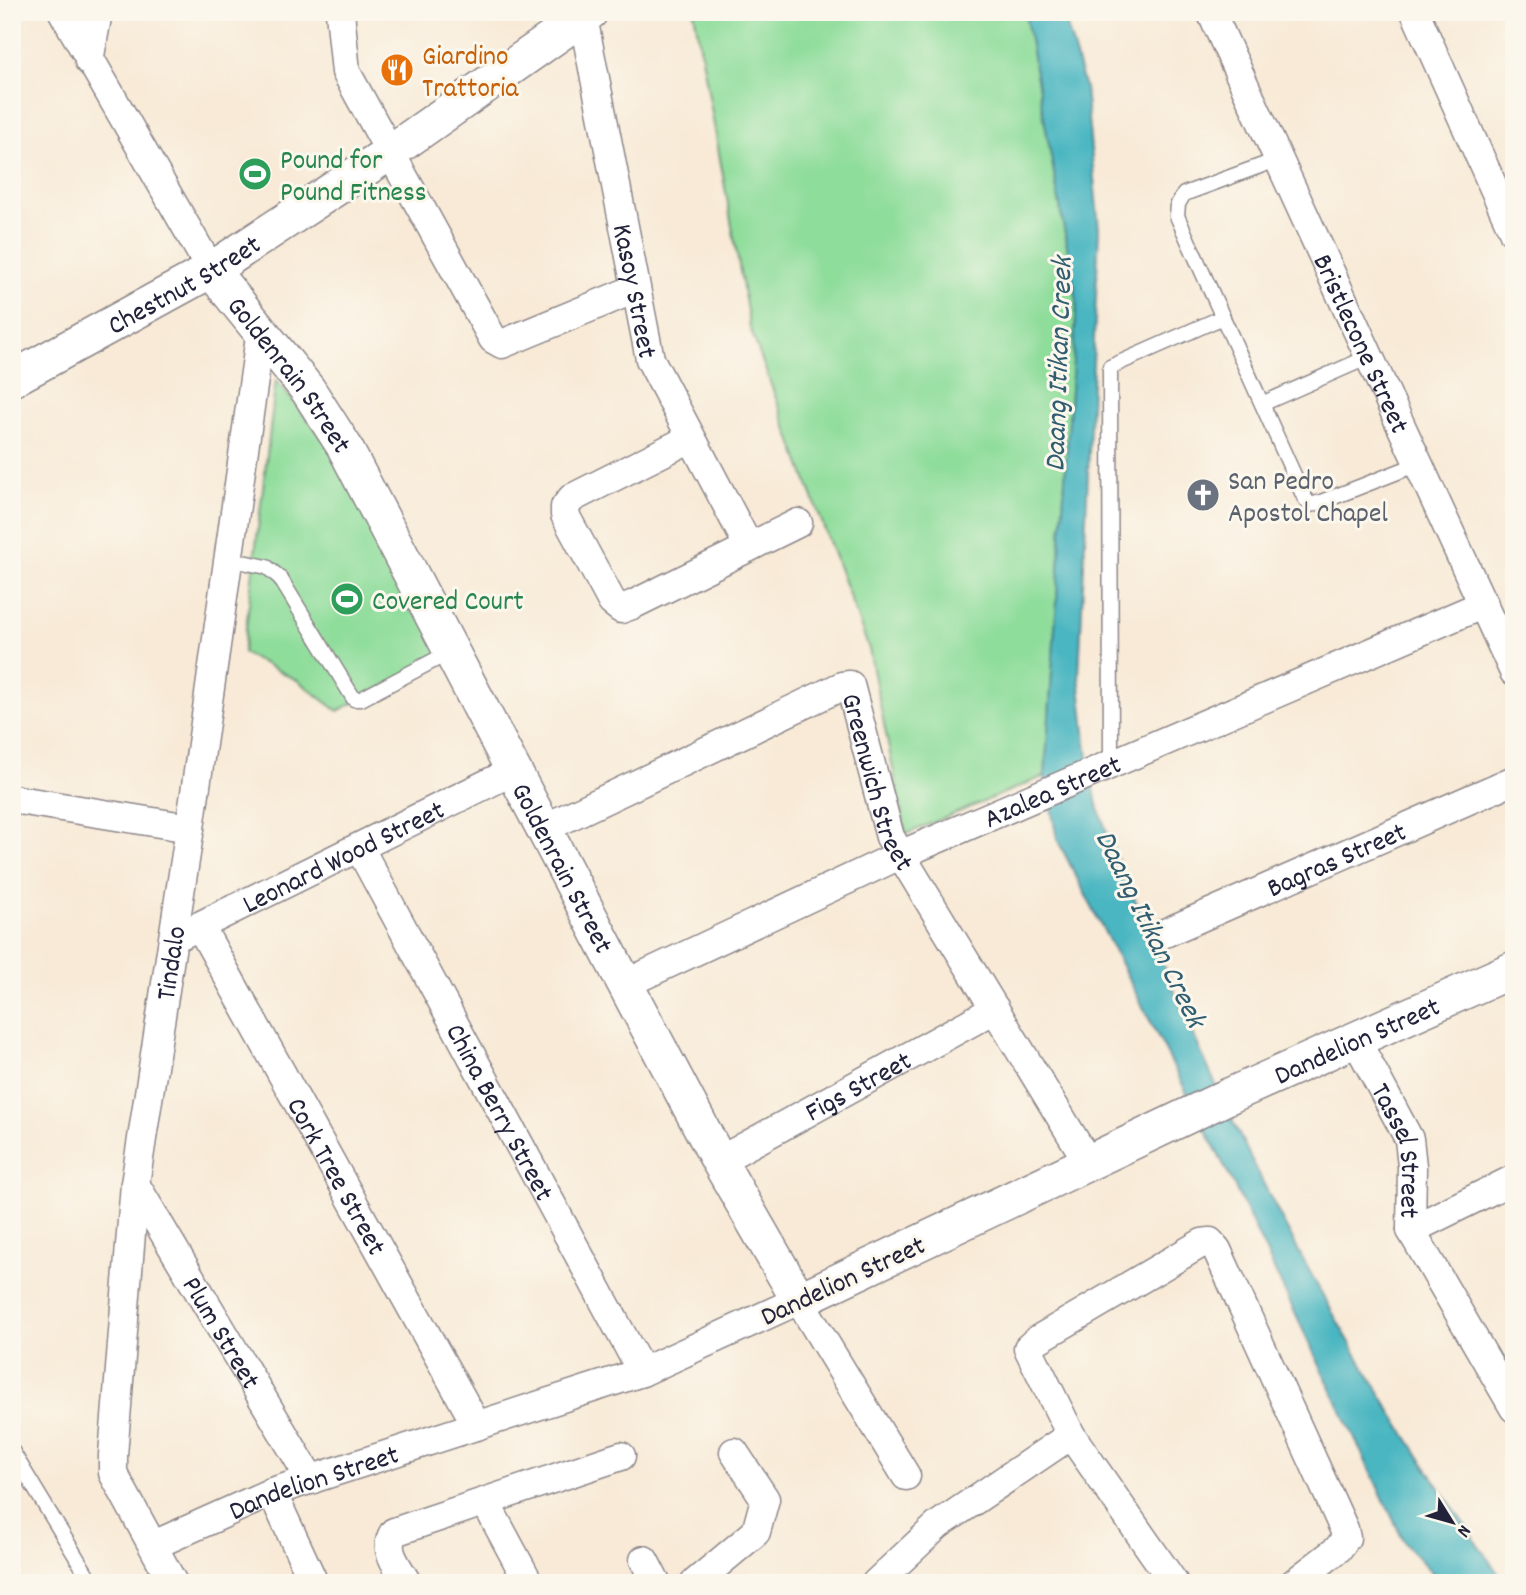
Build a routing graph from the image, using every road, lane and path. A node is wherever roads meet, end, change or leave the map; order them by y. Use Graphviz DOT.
graph roads {
  1 [pos="63,12"];
  2 [pos="98,12"];
  3 [pos="340,12"];
  4 [pos="1211,12"];
  5 [pos="1415,12"];
  6 [pos="585,14"];
  7 [pos="89,61"];
  8 [pos="392,151"];
  9 [pos="1279,159"];
  10 [pos="1514,233"];
  11 [pos="211,270"];
  12 [pos="635,289"];
  13 [pos="1223,317"];
  14 [pos="261,330"];
  15 [pos="1371,356"];
  16 [pos="12,379"];
  17 [pos="1264,403"];
  18 [pos="691,438"];
  19 [pos="1419,464"];
  20 [pos="798,523"];
  21 [pos="749,547"];
  22 [pos="228,559"];
  23 [pos="1484,604"];
  24 [pos="450,652"];
  25 [pos="1514,672"];
  26 [pos="1102,769"];
  27 [pos="513,771"];
  28 [pos="1514,780"];
  29 [pos="12,799"];
  30 [pos="191,828"];
  31 [pos="545,828"];
  32 [pos="360,849"];
  33 [pos="900,855"];
  34 [pos="200,926"];
  35 [pos="1158,936"];
  36 [pos="174,938"];
  37 [pos="1514,969"];
  38 [pos="625,984"];
  39 [pos="995,1009"];
  40 [pos="1356,1040"];
  41 [pos="719,1161"];
  42 [pos="1087,1162"];
  43 [pos="1514,1179"];
  44 [pos="135,1184"];
  45 [pos="1411,1230"];
  46 [pos="799,1300"];
  47 [pos="1503,1364"];
  48 [pos="642,1372"];
  49 [pos="1514,1408"];
  50 [pos="477,1426"];
  51 [pos="1072,1435"];
  52 [pos="12,1451"];
  53 [pos="734,1452"];
  54 [pos="621,1456"];
  55 [pos="906,1476"];
  56 [pos="311,1480"];
  57 [pos="272,1492"];
  58 [pos="486,1503"];
  59 [pos="154,1545"];
  60 [pos="92,1583"];
  61 [pos="173,1583"];
  62 [pos="314,1583"];
  63 [pos="407,1583"];
  64 [pos="529,1583"];
  65 [pos="695,1583"];
  66 [pos="876,1583"];
  67 [pos="1174,1583"];
  68 [pos="1294,1583"];
  1 -- 7 [label="street"];
  2 -- 7 [label="street"];
  3 -- 8 [label="street"];
  4 -- 9 [label="street, Bristlecone Street"];
  5 -- 10 [label="street"];
  6 -- 8 [label="street, Chestnut Street"];
  6 -- 12 [label="street, Kasoy Street"];
  7 -- 11 [label="street"];
  8 -- 11 [label="street, Chestnut Street"];
  8 -- 12 [label="street"];
  9 -- 13 [label="lane"];
  9 -- 15 [label="street, Bristlecone Street"];
  11 -- 14 [label="street, Goldenrain Street"];
  11 -- 16 [label="street, Chestnut Street"];
  12 -- 18 [label="street, Kasoy Street"];
  13 -- 17 [label="lane"];
  13 -- 26 [label="lane"];
  14 -- 22 [label="street, Tindalo"];
  14 -- 24 [label="street, Goldenrain Street"];
  15 -- 17 [label="lane"];
  15 -- 19 [label="street, Bristlecone Street"];
  17 -- 19 [label="lane"];
  18 -- 21 [label="street, Kasoy Street"];
  18 -- 21 [label="street"];
  19 -- 23 [label="street, Bristlecone Street"];
  20 -- 21 [label="street"];
  22 -- 24 [label="lane"];
  22 -- 30 [label="street, Tindalo"];
  23 -- 25 [label="street, Bristlecone Street"];
  23 -- 26 [label="street, Azalea Street"];
  24 -- 27 [label="street, Goldenrain Street"];
  26 -- 33 [label="street, Azalea Street"];
  27 -- 31 [label="street, Goldenrain Street"];
  27 -- 32 [label="street, Leonard Wood Street"];
  28 -- 35 [label="street, Bagras Street"];
  29 -- 30 [label="street"];
  30 -- 36 [label="street, Tindalo"];
  31 -- 33 [label="street, Greenwich Street"];
  31 -- 38 [label="street, Goldenrain Street"];
  32 -- 34 [label="street, Leonard Wood Street"];
  32 -- 48 [label="street, China Berry Street"];
  33 -- 38 [label="street, Azalea Street"];
  33 -- 39 [label="street, Greenwich Street"];
  34 -- 36 [label="street, Leonard Wood Street"];
  34 -- 50 [label="street, Cork Tree Street"];
  36 -- 44 [label="street, Tindalo"];
  37 -- 40 [label="street, Dandelion Street"];
  38 -- 41 [label="street, Goldenrain Street"];
  39 -- 41 [label="street, Figs Street"];
  39 -- 42 [label="street, Greenwich Street"];
  40 -- 42 [label="street, Dandelion Street"];
  40 -- 45 [label="street, Tassel Street"];
  41 -- 46 [label="street, Goldenrain Street"];
  42 -- 46 [label="street, Dandelion Street"];
  43 -- 45 [label="street"];
  44 -- 56 [label="street, Plum Street"];
  44 -- 59 [label="street, Tindalo"];
  45 -- 47 [label="street, Tassel Street"];
  46 -- 48 [label="street, Dandelion Street"];
  46 -- 55 [label="street, Goldenrain Street"];
  47 -- 49 [label="street, Tassel Street"];
  48 -- 50 [label="street, Dandelion Street"];
  50 -- 56 [label="street, Dandelion Street"];
  51 -- 66 [label="street"];
  51 -- 67 [label="street"];
  51 -- 68 [label="street"];
  52 -- 60 [label="lane"];
  53 -- 65 [label="street"];
  54 -- 58 [label="street"];
  56 -- 57 [label="street, Dandelion Street"];
  57 -- 59 [label="street, Dandelion Street"];
  57 -- 62 [label="street"];
  58 -- 63 [label="street"];
  58 -- 64 [label="street"];
  59 -- 61 [label="street, Tindalo"];
}
